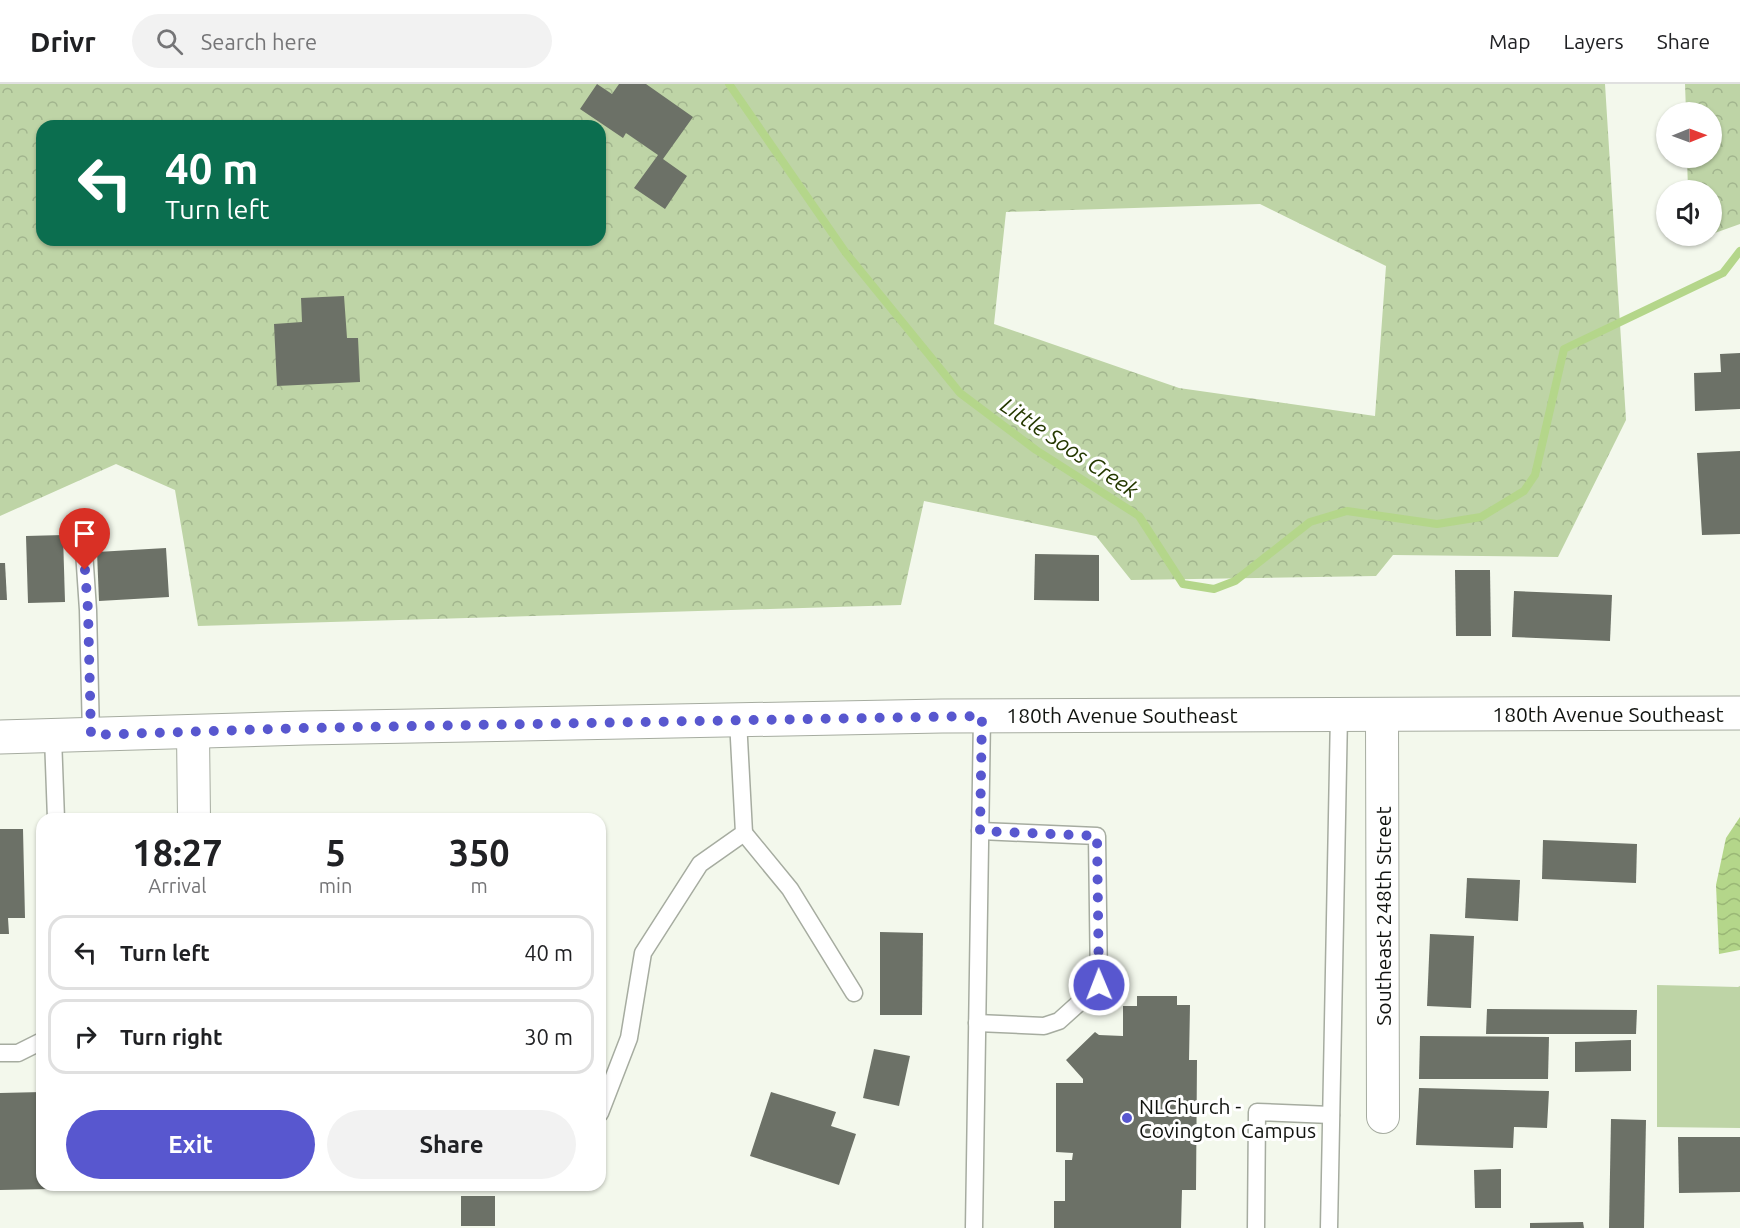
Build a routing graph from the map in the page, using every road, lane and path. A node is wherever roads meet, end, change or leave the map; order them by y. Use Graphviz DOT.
graph roads {
  1 [pos="84,550"];
  2 [pos="1740,713"];
  3 [pos="1339,714"];
  4 [pos="1382,715"];
  5 [pos="982,716"];
  6 [pos="738,720"];
  7 [pos="193,732"];
  8 [pos="91,735"];
  9 [pos="0,737"];
  10 [pos="53,737"];
  11 [pos="56,813"];
  12 [pos="194,813"];
  13 [pos="980,831"];
  14 [pos="744,833"];
  15 [pos="854,993"];
  16 [pos="977,1023"];
  17 [pos="36,1044"];
  18 [pos="0,1053"];
  19 [pos="606,1097"];
  20 [pos="1331,1115"];
  21 [pos="1383,1117"];
  22 [pos="974,1228"];
  23 [pos="1256,1228"];
  24 [pos="1329,1228"];
  1 -- 8 [label="lane"];
  2 -- 4 [label="street, 180th Avenue Southeast"];
  3 -- 4 [label="street, 180th Avenue Southeast"];
  3 -- 5 [label="street, 180th Avenue Southeast"];
  3 -- 20 [label="lane"];
  4 -- 21 [label="street, Southeast 248th Street"];
  5 -- 6 [label="street, 180th Avenue Southeast"];
  5 -- 13 [label="lane"];
  6 -- 7 [label="street, 180th Avenue Southeast"];
  6 -- 14 [label="lane"];
  7 -- 8 [label="street, 180th Avenue Southeast"];
  7 -- 12 [label="street"];
  8 -- 10 [label="street, 180th Avenue Southeast"];
  9 -- 10 [label="street, 180th Avenue Southeast"];
  10 -- 11 [label="lane"];
  13 -- 16 [label="lane"];
  13 -- 16 [label="lane"];
  14 -- 15 [label="lane"];
  14 -- 19 [label="lane"];
  16 -- 22 [label="lane"];
  17 -- 18 [label="lane"];
  20 -- 23 [label="lane"];
  20 -- 24 [label="lane"];
}
